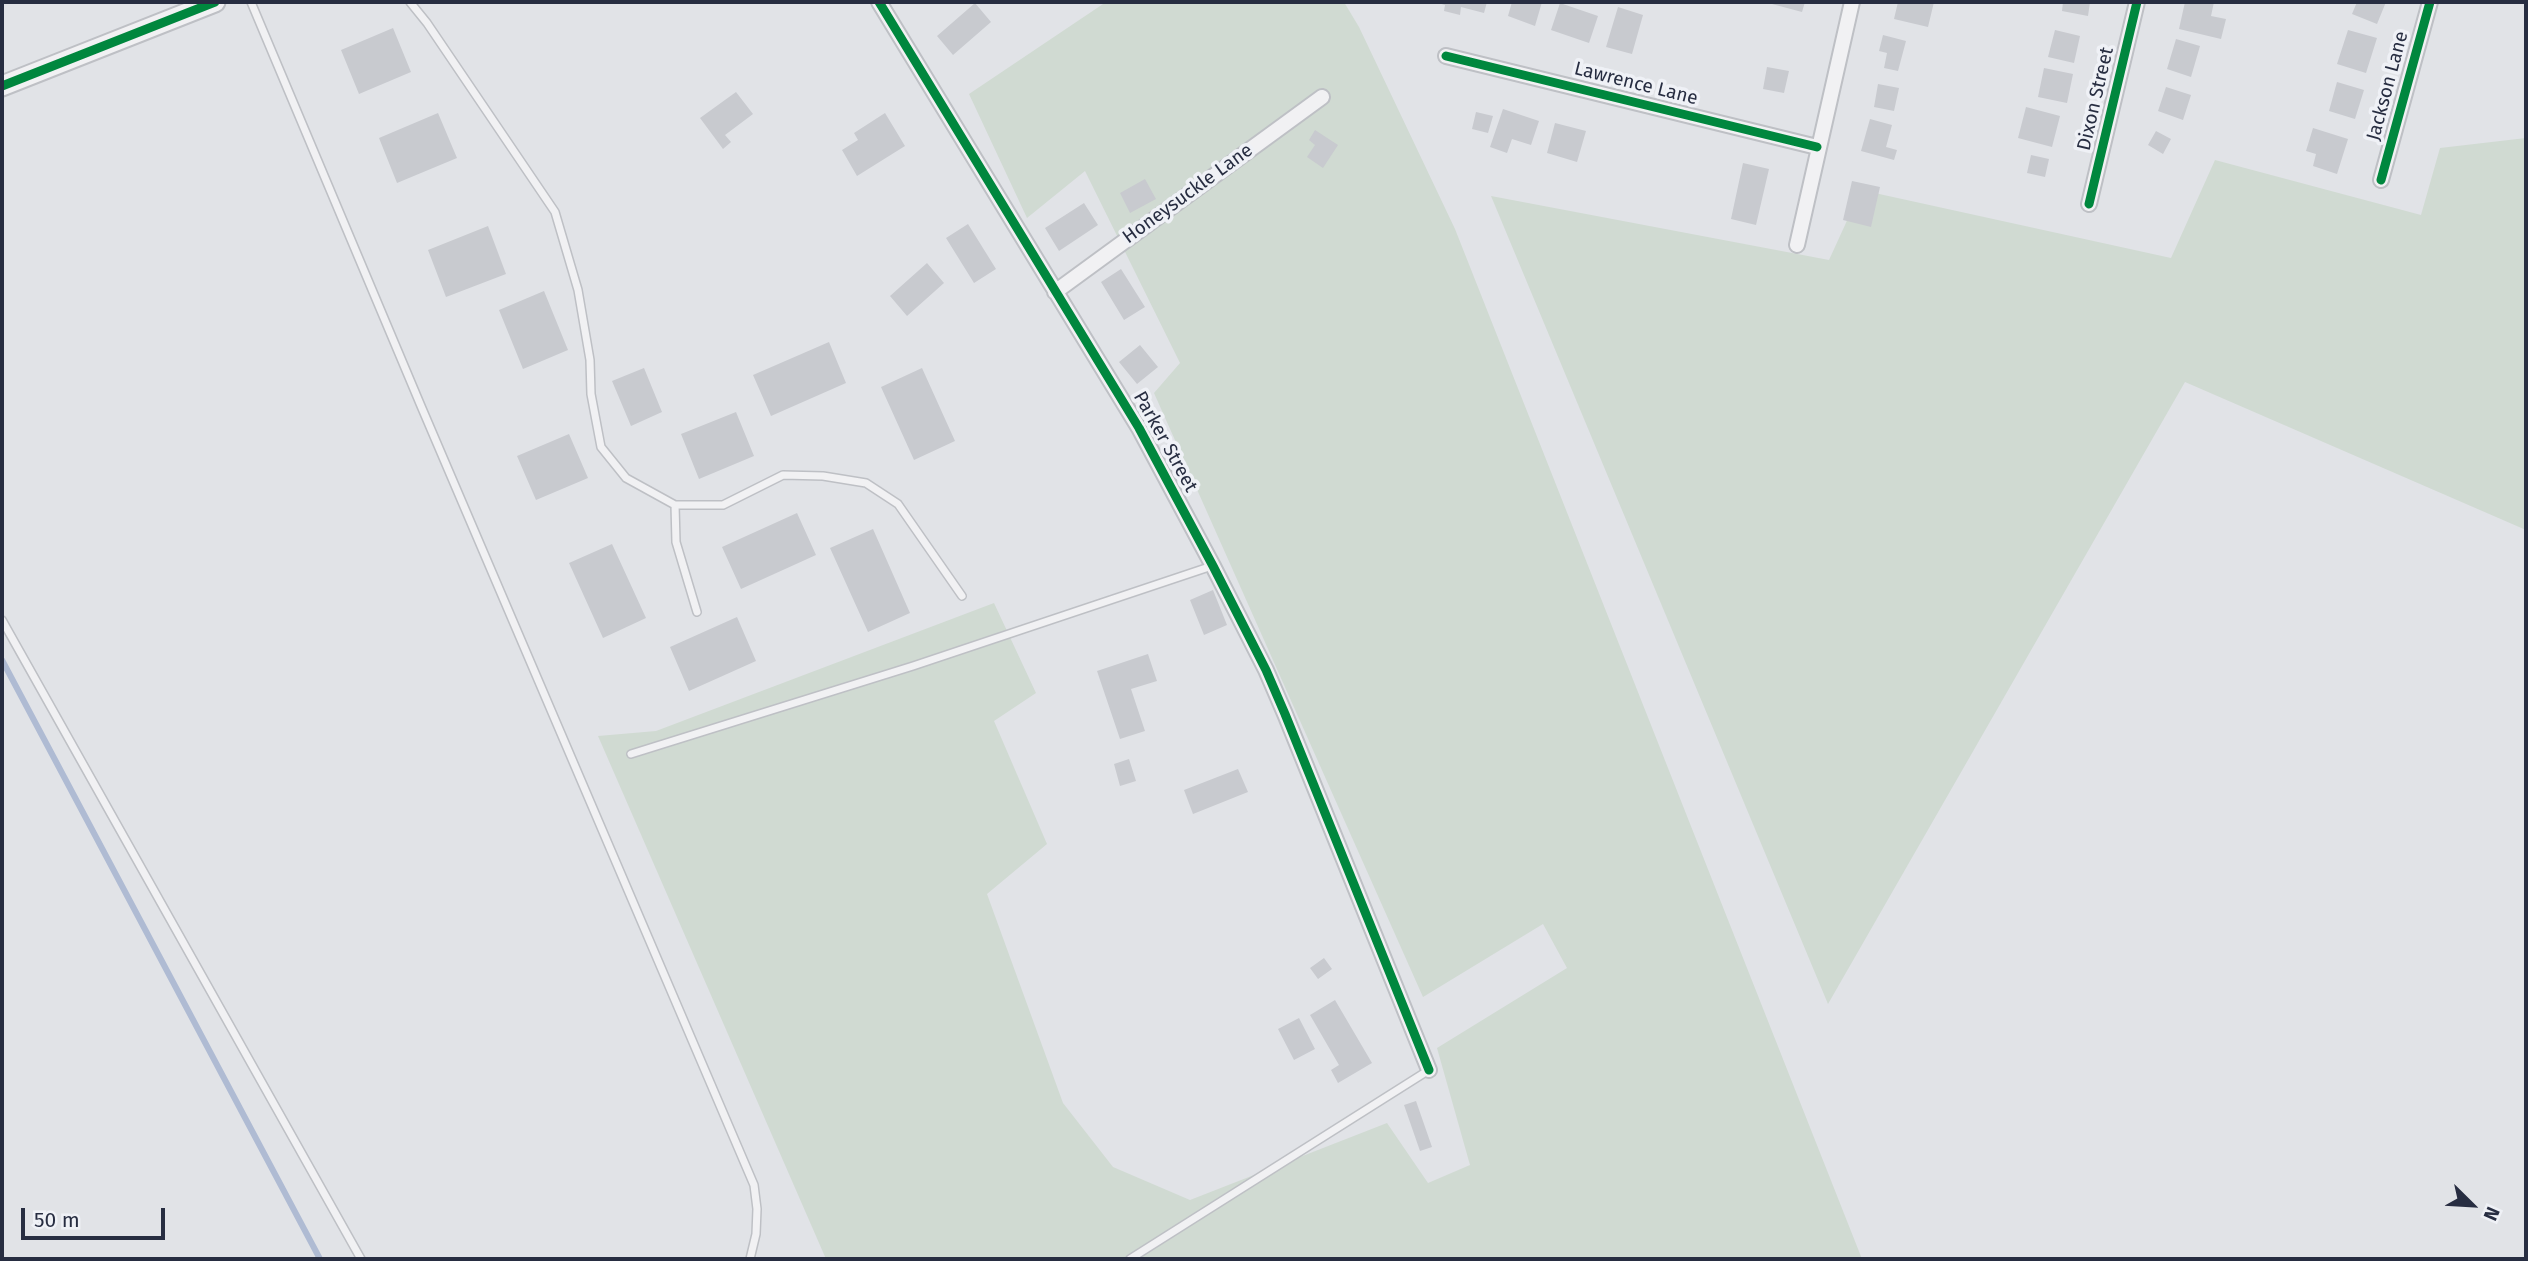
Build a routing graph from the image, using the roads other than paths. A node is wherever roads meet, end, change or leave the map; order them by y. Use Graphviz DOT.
graph roads {
  1 [pos="251,2"];
  2 [pos="410,2"];
  3 [pos="879,2"];
  4 [pos="1852,2"];
  5 [pos="2137,2"];
  6 [pos="2430,2"];
  7 [pos="207,3"];
  8 [pos="1446,56"];
  9 [pos="2,86"];
  10 [pos="1322,97"];
  11 [pos="1818,147"];
  12 [pos="2381,180"];
  13 [pos="2089,204"];
  14 [pos="1797,245"];
  15 [pos="1055,292"];
  16 [pos="675,505"];
  17 [pos="1213,566"];
  18 [pos="962,596"];
  19 [pos="697,612"];
  20 [pos="2,620"];
  21 [pos="631,754"];
  22 [pos="1429,1070"];
  23 [pos="361,1259"];
  24 [pos="750,1259"];
  25 [pos="1130,1259"];
  1 -- 24 [label="lane"];
  2 -- 16 [label="lane"];
  3 -- 15 [label="street, Parker Street"];
  4 -- 11 [label="street"];
  5 -- 13 [label="street, Dixon Street"];
  6 -- 12 [label="street, Jackson Lane"];
  7 -- 9 [label="street"];
  8 -- 11 [label="street, Lawrence Lane"];
  10 -- 15 [label="street, Honeysuckle Lane"];
  11 -- 14 [label="street"];
  15 -- 17 [label="street, Parker Street"];
  16 -- 18 [label="lane"];
  16 -- 19 [label="lane"];
  17 -- 21 [label="lane"];
  17 -- 22 [label="street, Parker Street"];
  20 -- 23 [label="lane"];
  22 -- 25 [label="lane"];
}
